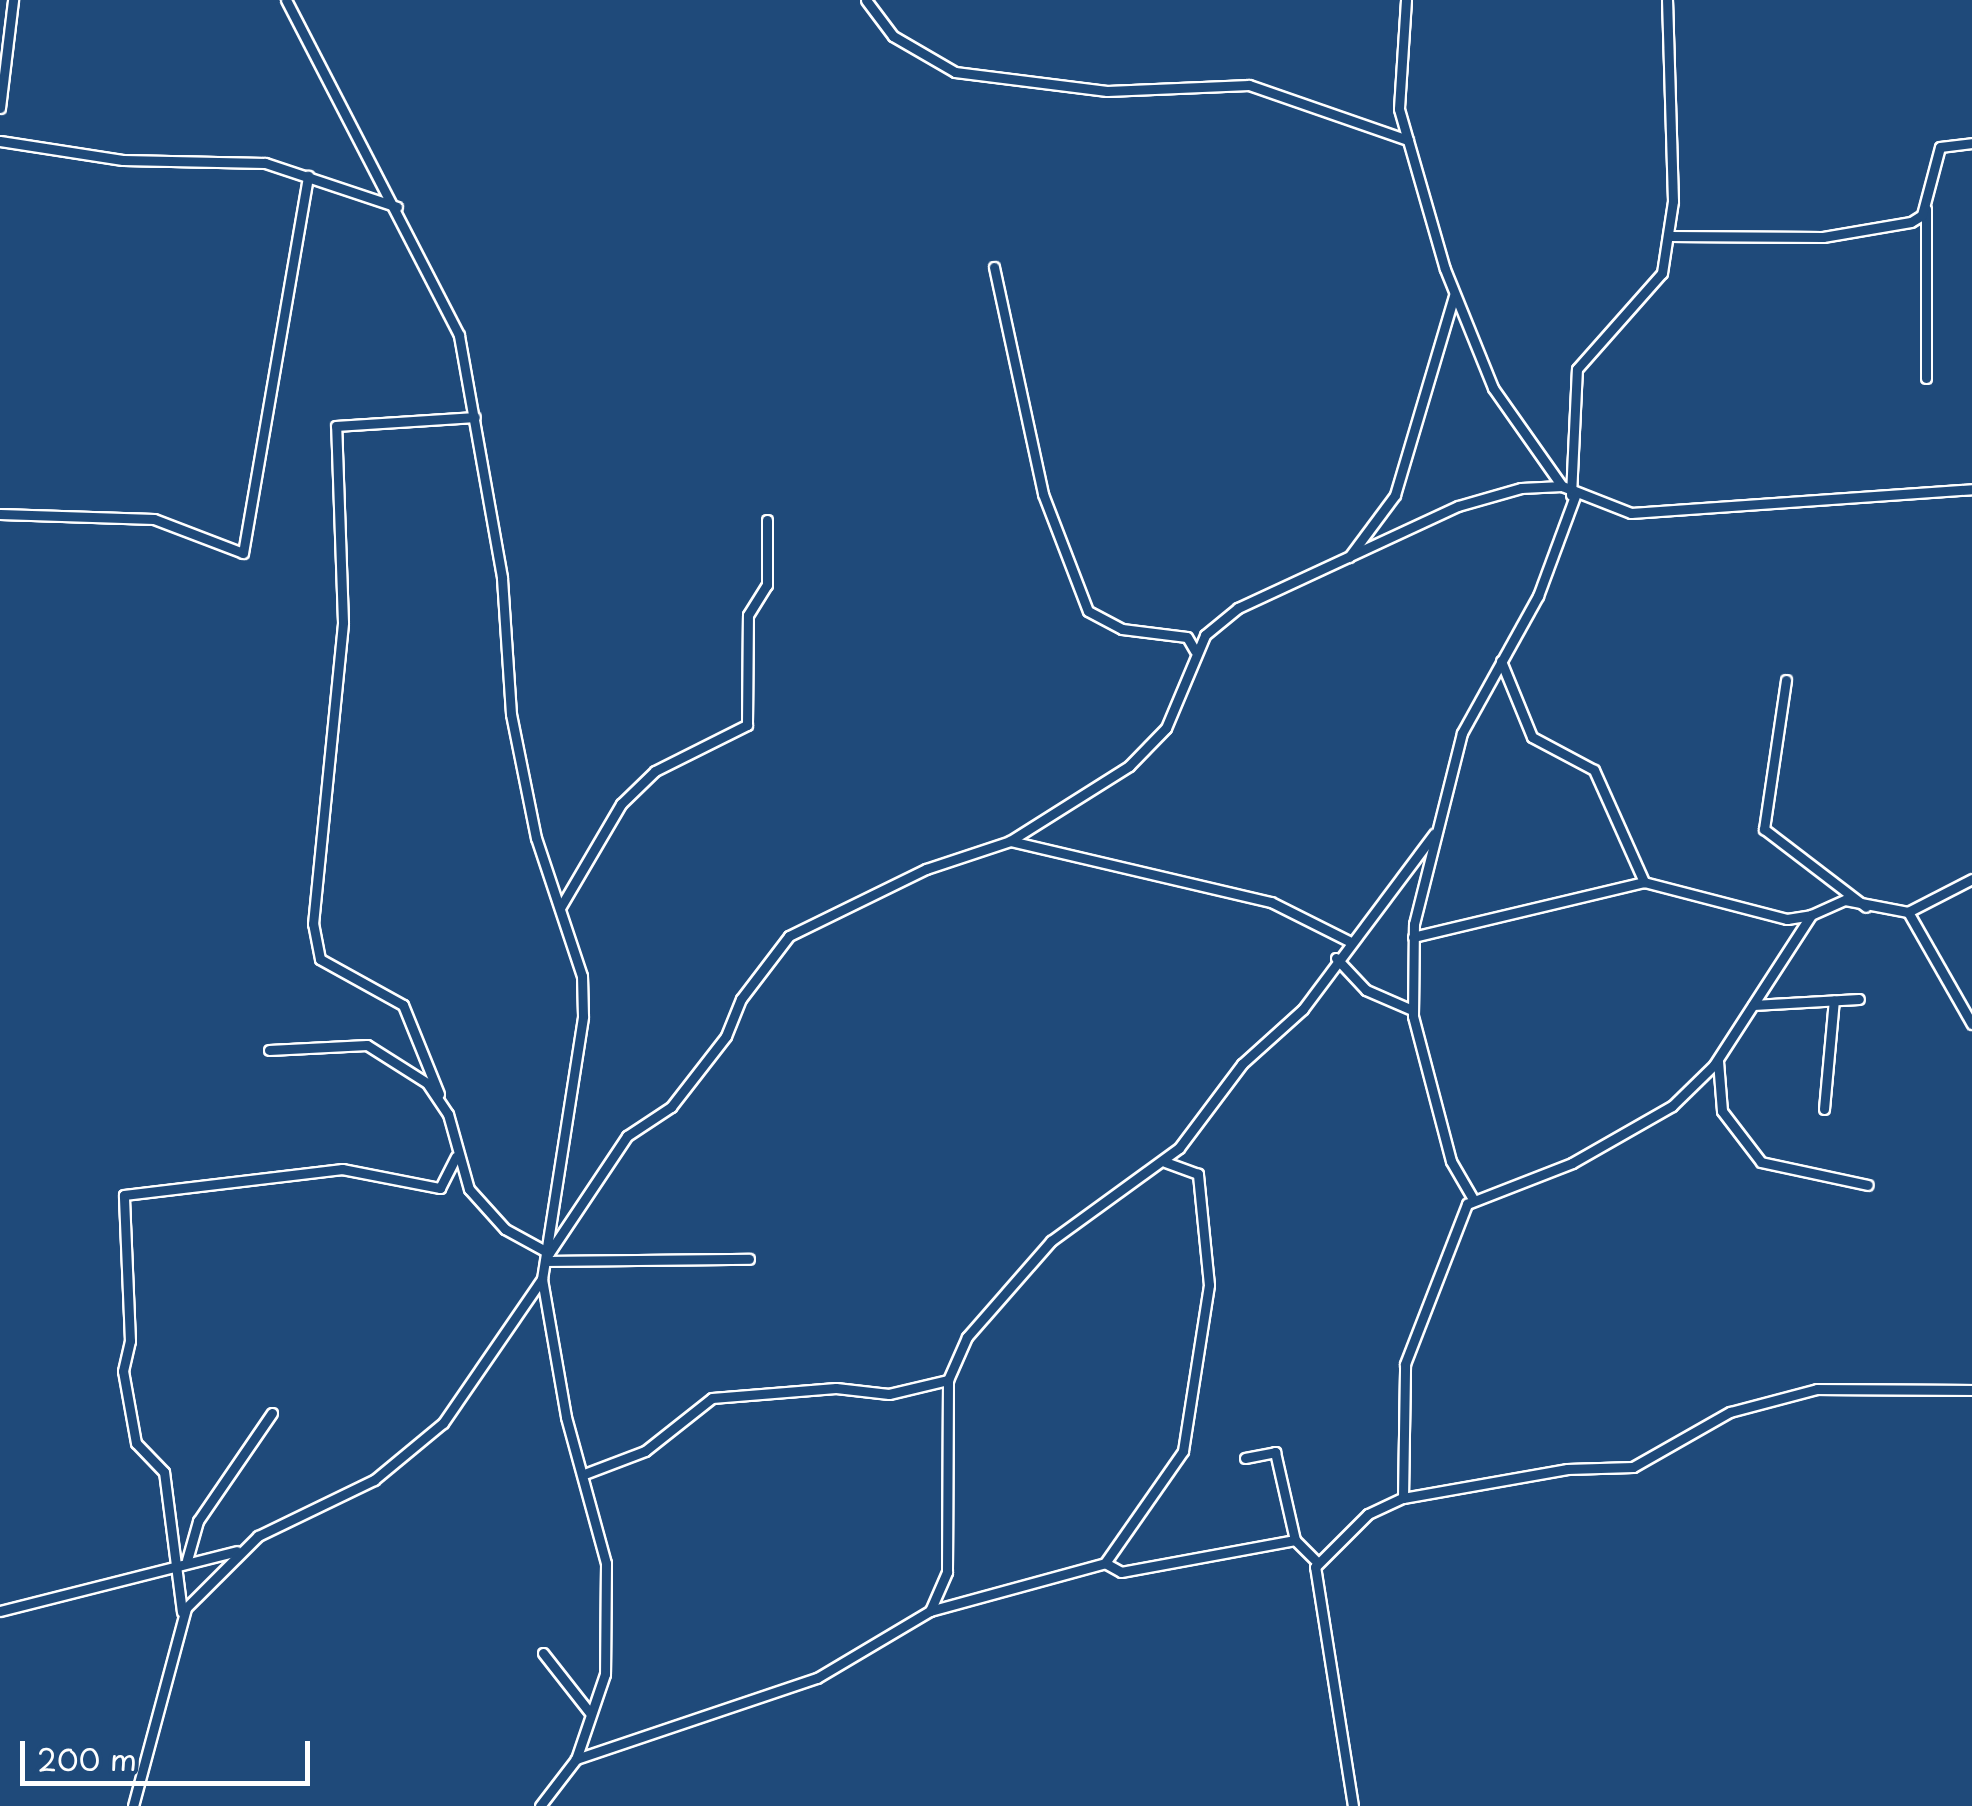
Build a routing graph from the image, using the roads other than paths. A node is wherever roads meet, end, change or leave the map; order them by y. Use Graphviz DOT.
graph roads {
  1 [pos="13,0"];
  2 [pos="286,0"];
  3 [pos="866,0"];
  4 [pos="1406,0"];
  5 [pos="1667,0"];
  6 [pos="0,108"];
  7 [pos="1408,140"];
  8 [pos="0,141"];
  9 [pos="1972,144"];
  10 [pos="308,176"];
  11 [pos="1926,201"];
  12 [pos="398,207"];
  13 [pos="1669,236"];
  14 [pos="994,267"];
  15 [pos="1454,296"];
  16 [pos="1926,378"];
  17 [pos="475,417"];
  18 [pos="1562,486"];
  19 [pos="1972,489"];
  20 [pos="1574,494"];
  21 [pos="0,514"];
  22 [pos="767,520"];
  23 [pos="1347,559"];
  24 [pos="1195,651"];
  25 [pos="1502,661"];
  26 [pos="1786,680"];
  27 [pos="1434,834"];
  28 [pos="1010,841"];
  29 [pos="1972,879"];
  30 [pos="1644,882"];
  31 [pos="1866,906"];
  32 [pos="560,908"];
  33 [pos="1908,912"];
  34 [pos="1811,915"];
  35 [pos="1413,938"];
  36 [pos="1349,941"];
  37 [pos="1336,958"];
  38 [pos="1859,999"];
  39 [pos="1834,1000"];
  40 [pos="1753,1004"];
  41 [pos="1412,1010"];
  42 [pos="1972,1024"];
  43 [pos="269,1050"];
  44 [pos="1718,1058"];
  45 [pos="439,1094"];
  46 [pos="1824,1109"];
  47 [pos="458,1155"];
  48 [pos="1165,1162"];
  49 [pos="1868,1185"];
  50 [pos="1473,1199"];
  51 [pos="548,1257"];
  52 [pos="750,1259"];
  53 [pos="542,1278"];
  54 [pos="948,1380"];
  55 [pos="1972,1390"];
  56 [pos="272,1413"];
  57 [pos="1245,1458"];
  58 [pos="587,1472"];
  59 [pos="1404,1498"];
  60 [pos="1295,1540"];
  61 [pos="240,1550"];
  62 [pos="182,1562"];
  63 [pos="1317,1562"];
  64 [pos="1105,1563"];
  65 [pos="0,1611"];
  66 [pos="930,1611"];
  67 [pos="182,1614"];
  68 [pos="543,1653"];
  69 [pos="590,1713"];
  70 [pos="576,1759"];
  71 [pos="133,1806"];
  72 [pos="540,1806"];
  73 [pos="1352,1806"];
  1 -- 6 [label="street"];
  2 -- 12 [label="street"];
  3 -- 7 [label="street"];
  4 -- 7 [label="street"];
  5 -- 13 [label="street"];
  7 -- 15 [label="street"];
  8 -- 10 [label="street"];
  9 -- 11 [label="street"];
  10 -- 12 [label="street"];
  10 -- 21 [label="street"];
  11 -- 13 [label="street"];
  11 -- 16 [label="street"];
  12 -- 17 [label="street"];
  13 -- 20 [label="street"];
  14 -- 24 [label="street"];
  15 -- 18 [label="street"];
  15 -- 23 [label="street"];
  17 -- 32 [label="street"];
  17 -- 45 [label="street"];
  18 -- 20 [label="street"];
  18 -- 23 [label="street"];
  19 -- 20 [label="street"];
  20 -- 25 [label="street"];
  22 -- 32 [label="street"];
  23 -- 24 [label="street"];
  24 -- 28 [label="street"];
  25 -- 27 [label="street"];
  25 -- 30 [label="street"];
  26 -- 31 [label="street"];
  27 -- 35 [label="street"];
  27 -- 36 [label="street"];
  28 -- 36 [label="street"];
  28 -- 51 [label="street"];
  29 -- 33 [label="street"];
  30 -- 34 [label="street"];
  30 -- 35 [label="street"];
  31 -- 33 [label="street"];
  31 -- 34 [label="street"];
  32 -- 51 [label="street"];
  33 -- 42 [label="street"];
  34 -- 40 [label="street"];
  35 -- 41 [label="street"];
  36 -- 37 [label="street"];
  37 -- 41 [label="street"];
  37 -- 48 [label="street"];
  38 -- 39 [label="street"];
  39 -- 40 [label="street"];
  39 -- 46 [label="street"];
  40 -- 44 [label="street"];
  41 -- 50 [label="street"];
  43 -- 45 [label="street"];
  44 -- 49 [label="street"];
  44 -- 50 [label="street"];
  45 -- 47 [label="street"];
  47 -- 51 [label="street"];
  47 -- 62 [label="street"];
  48 -- 54 [label="street"];
  48 -- 64 [label="street"];
  50 -- 59 [label="street"];
  51 -- 52 [label="street"];
  51 -- 53 [label="street"];
  53 -- 58 [label="street"];
  53 -- 61 [label="street"];
  54 -- 58 [label="street"];
  54 -- 66 [label="street"];
  55 -- 59 [label="street"];
  56 -- 62 [label="street"];
  57 -- 60 [label="street"];
  58 -- 69 [label="street"];
  59 -- 63 [label="street"];
  60 -- 63 [label="street"];
  60 -- 64 [label="street"];
  61 -- 62 [label="street"];
  61 -- 67 [label="street"];
  62 -- 65 [label="street"];
  62 -- 67 [label="street"];
  63 -- 73 [label="street"];
  64 -- 66 [label="street"];
  66 -- 70 [label="street"];
  67 -- 71 [label="street"];
  68 -- 69 [label="street"];
  69 -- 70 [label="street"];
  70 -- 72 [label="street"];
}
